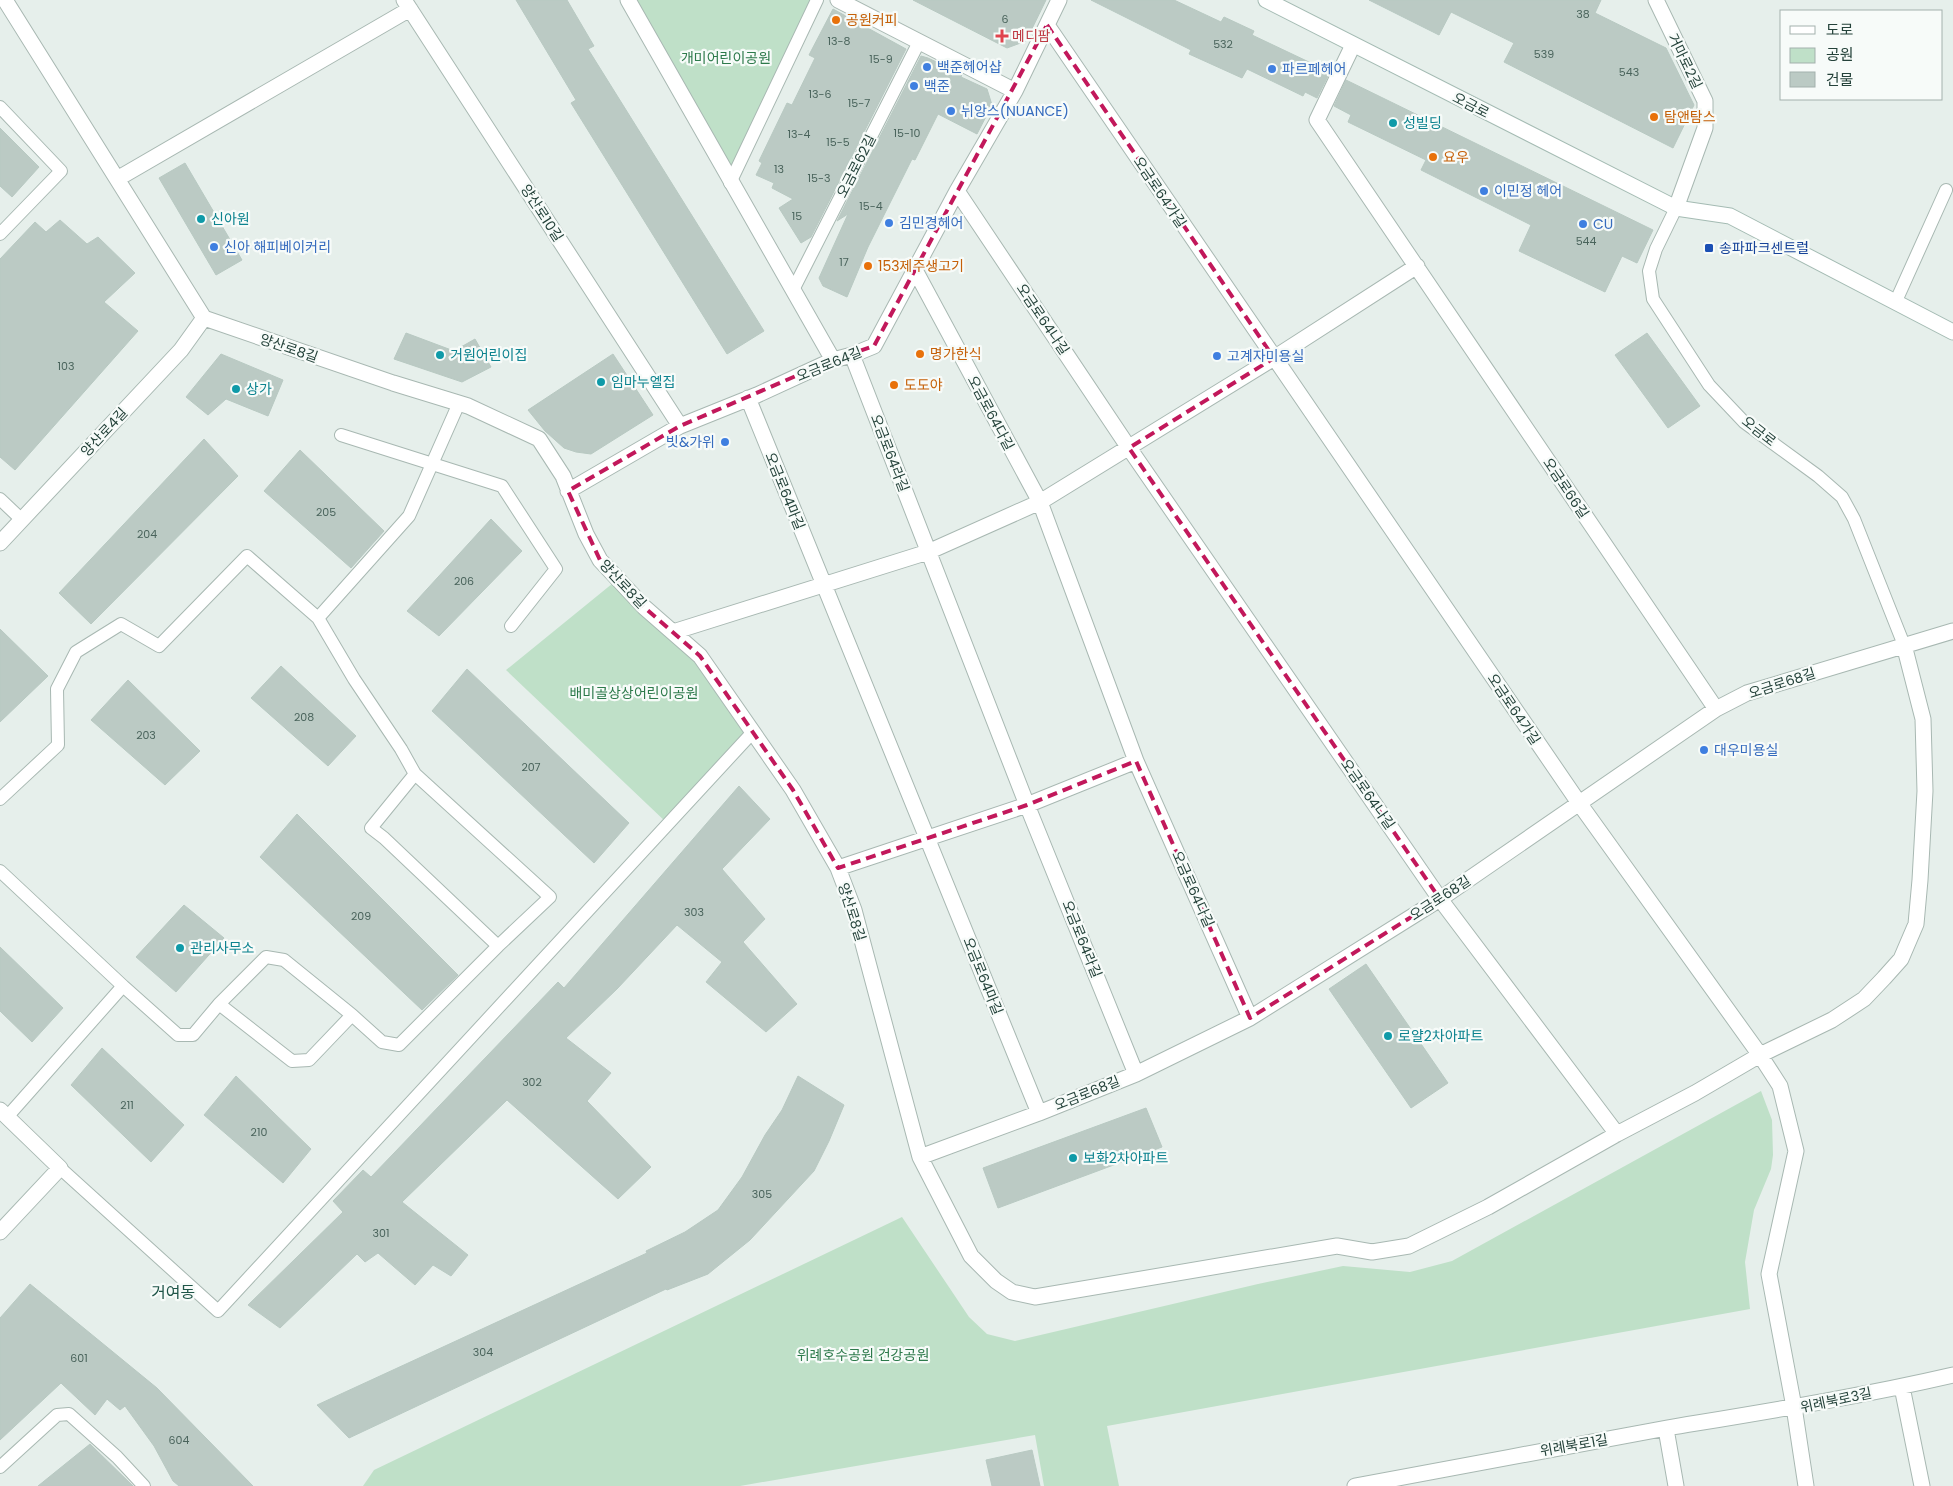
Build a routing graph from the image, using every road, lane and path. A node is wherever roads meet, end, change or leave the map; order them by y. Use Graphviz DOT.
graph roads {
  1 [pos="5,0"];
  2 [pos="628,0"];
  3 [pos="817,0"];
  4 [pos="838,0"];
  5 [pos="1059,0"];
  6 [pos="1266,0"];
  7 [pos="1656,0"];
  8 [pos="407,5"];
  9 [pos="1047,25"];
  10 [pos="919,42"];
  11 [pos="1353,45"];
  12 [pos="1015,91"];
  13 [pos="0,107"];
  14 [pos="117,179"];
  15 [pos="730,183"];
  16 [pos="1946,190"];
  17 [pos="958,191"];
  18 [pos="1676,208"];
  19 [pos="0,234"];
  20 [pos="1417,266"];
  21 [pos="915,270"];
  22 [pos="793,290"];
  23 [pos="1896,302"];
  24 [pos="204,318"];
  25 [pos="1953,332"];
  26 [pos="852,355"];
  27 [pos="1274,358"];
  28 [pos="832,360"];
  29 [pos="748,398"];
  30 [pos="460,403"];
  31 [pos="680,426"];
  32 [pos="341,436"];
  33 [pos="1129,448"];
  34 [pos="433,464"];
  35 [pos="568,490"];
  36 [pos="0,499"];
  37 [pos="1040,502"];
  38 [pos="22,520"];
  39 [pos="0,544"];
  40 [pos="928,552"];
  41 [pos="823,584"];
  42 [pos="318,618"];
  43 [pos="511,626"];
  44 [pos="1953,631"];
  45 [pos="673,632"];
  46 [pos="1904,645"];
  47 [pos="1716,709"];
  48 [pos="752,733"];
  49 [pos="1136,761"];
  50 [pos="415,774"];
  51 [pos="0,799"];
  52 [pos="1579,803"];
  53 [pos="1027,805"];
  54 [pos="927,839"];
  55 [pos="838,868"];
  56 [pos="0,871"];
  57 [pos="1440,898"];
  58 [pos="498,946"];
  59 [pos="123,986"];
  60 [pos="219,1004"];
  61 [pos="352,1016"];
  62 [pos="1250,1018"];
  63 [pos="1760,1055"];
  64 [pos="1136,1074"];
  65 [pos="4,1113"];
  66 [pos="1039,1113"];
  67 [pos="1617,1134"];
  68 [pos="920,1157"];
  69 [pos="60,1168"];
  70 [pos="0,1232"];
  71 [pos="1953,1375"];
  72 [pos="1902,1387"];
  73 [pos="1794,1407"];
  74 [pos="1666,1429"];
  75 [pos="0,1467"];
  76 [pos="144,1486"];
  77 [pos="1355,1486"];
  78 [pos="1676,1486"];
  79 [pos="1806,1486"];
  80 [pos="1922,1486"];
  1 -- 14 [label="street"];
  2 -- 15 [label="street"];
  3 -- 15 [label="lane"];
  4 -- 10 [label="street"];
  5 -- 9 [label="street, 오금로64길"];
  6 -- 11 [label="street, 오금로"];
  7 -- 18 [label="street, 거마로2길"];
  8 -- 14 [label="street"];
  8 -- 31 [label="street, 양산로10길"];
  9 -- 12 [label="street, 오금로64길"];
  9 -- 27 [label="street, 오금로64가길"];
  10 -- 12 [label="street"];
  10 -- 22 [label="lane, 오금로62길"];
  11 -- 18 [label="street, 오금로"];
  11 -- 20 [label="street, 오금로66길"];
  12 -- 17 [label="street, 오금로64길"];
  13 -- 19 [label="lane"];
  14 -- 24 [label="street"];
  15 -- 22 [label="street"];
  16 -- 23 [label="lane"];
  17 -- 21 [label="street, 오금로64길"];
  17 -- 33 [label="street, 오금로64나길"];
  18 -- 23 [label="street, 오금로"];
  18 -- 46 [label="lane, 오금로"];
  20 -- 27 [label="street"];
  20 -- 47 [label="street, 오금로66길"];
  21 -- 26 [label="street, 오금로64길"];
  21 -- 37 [label="street, 오금로64다길"];
  22 -- 28 [label="street"];
  23 -- 25 [label="street, 오금로"];
  24 -- 30 [label="street, 양산로8길"];
  24 -- 38 [label="street, 양산로4길"];
  26 -- 28 [label="street, 오금로64길"];
  26 -- 40 [label="street, 오금로64라길"];
  27 -- 33 [label="street"];
  27 -- 52 [label="street, 오금로64가길"];
  28 -- 29 [label="street, 오금로64길"];
  29 -- 31 [label="street, 오금로64길"];
  29 -- 41 [label="street, 오금로64마길"];
  30 -- 34 [label="lane"];
  30 -- 35 [label="street, 양산로8길"];
  31 -- 35 [label="street, 오금로64길"];
  32 -- 34 [label="lane"];
  33 -- 37 [label="street"];
  33 -- 57 [label="street, 오금로64나길"];
  34 -- 42 [label="lane"];
  34 -- 43 [label="lane"];
  35 -- 45 [label="street, 양산로8길"];
  36 -- 38 [label="lane"];
  37 -- 40 [label="street"];
  37 -- 49 [label="street, 오금로64다길"];
  38 -- 39 [label="street, 양산로4길"];
  40 -- 41 [label="street"];
  40 -- 53 [label="street, 오금로64라길"];
  41 -- 45 [label="street"];
  41 -- 54 [label="street, 오금로64마길"];
  42 -- 50 [label="lane"];
  42 -- 51 [label="lane"];
  44 -- 46 [label="street, 오금로68길"];
  45 -- 48 [label="street, 양산로8길"];
  46 -- 47 [label="street, 오금로68길"];
  46 -- 63 [label="street, 양산로8길"];
  47 -- 52 [label="street, 오금로68길"];
  48 -- 55 [label="street, 양산로8길"];
  48 -- 69 [label="lane"];
  49 -- 53 [label="street"];
  49 -- 62 [label="street, 오금로64다길"];
  50 -- 58 [label="lane"];
  50 -- 58 [label="lane"];
  52 -- 57 [label="street, 오금로68길"];
  52 -- 63 [label="street, 오금로64가길"];
  53 -- 54 [label="street"];
  53 -- 64 [label="street, 오금로64라길"];
  54 -- 55 [label="street"];
  54 -- 66 [label="street, 오금로64마길"];
  55 -- 68 [label="street, 양산로8길"];
  56 -- 59 [label="lane"];
  57 -- 62 [label="street, 오금로68길"];
  57 -- 67 [label="street, 오금로64나길"];
  58 -- 61 [label="lane"];
  59 -- 60 [label="lane"];
  59 -- 65 [label="lane"];
  60 -- 61 [label="lane"];
  60 -- 61 [label="lane"];
  62 -- 64 [label="street, 오금로68길"];
  63 -- 67 [label="street, 양산로8길"];
  63 -- 73 [label="street, 오금로64가길"];
  64 -- 66 [label="street, 오금로68길"];
  65 -- 69 [label="street"];
  66 -- 68 [label="street, 오금로68길"];
  67 -- 68 [label="street, 양산로8길"];
  69 -- 70 [label="street"];
  71 -- 72 [label="street, 위례북로3길"];
  72 -- 73 [label="street, 위례북로3길"];
  72 -- 80 [label="street"];
  73 -- 74 [label="street, 위례북로1길"];
  73 -- 79 [label="street, 위례북로3길"];
  74 -- 77 [label="street, 위례북로1길"];
  74 -- 78 [label="street"];
  75 -- 76 [label="lane"];
}
